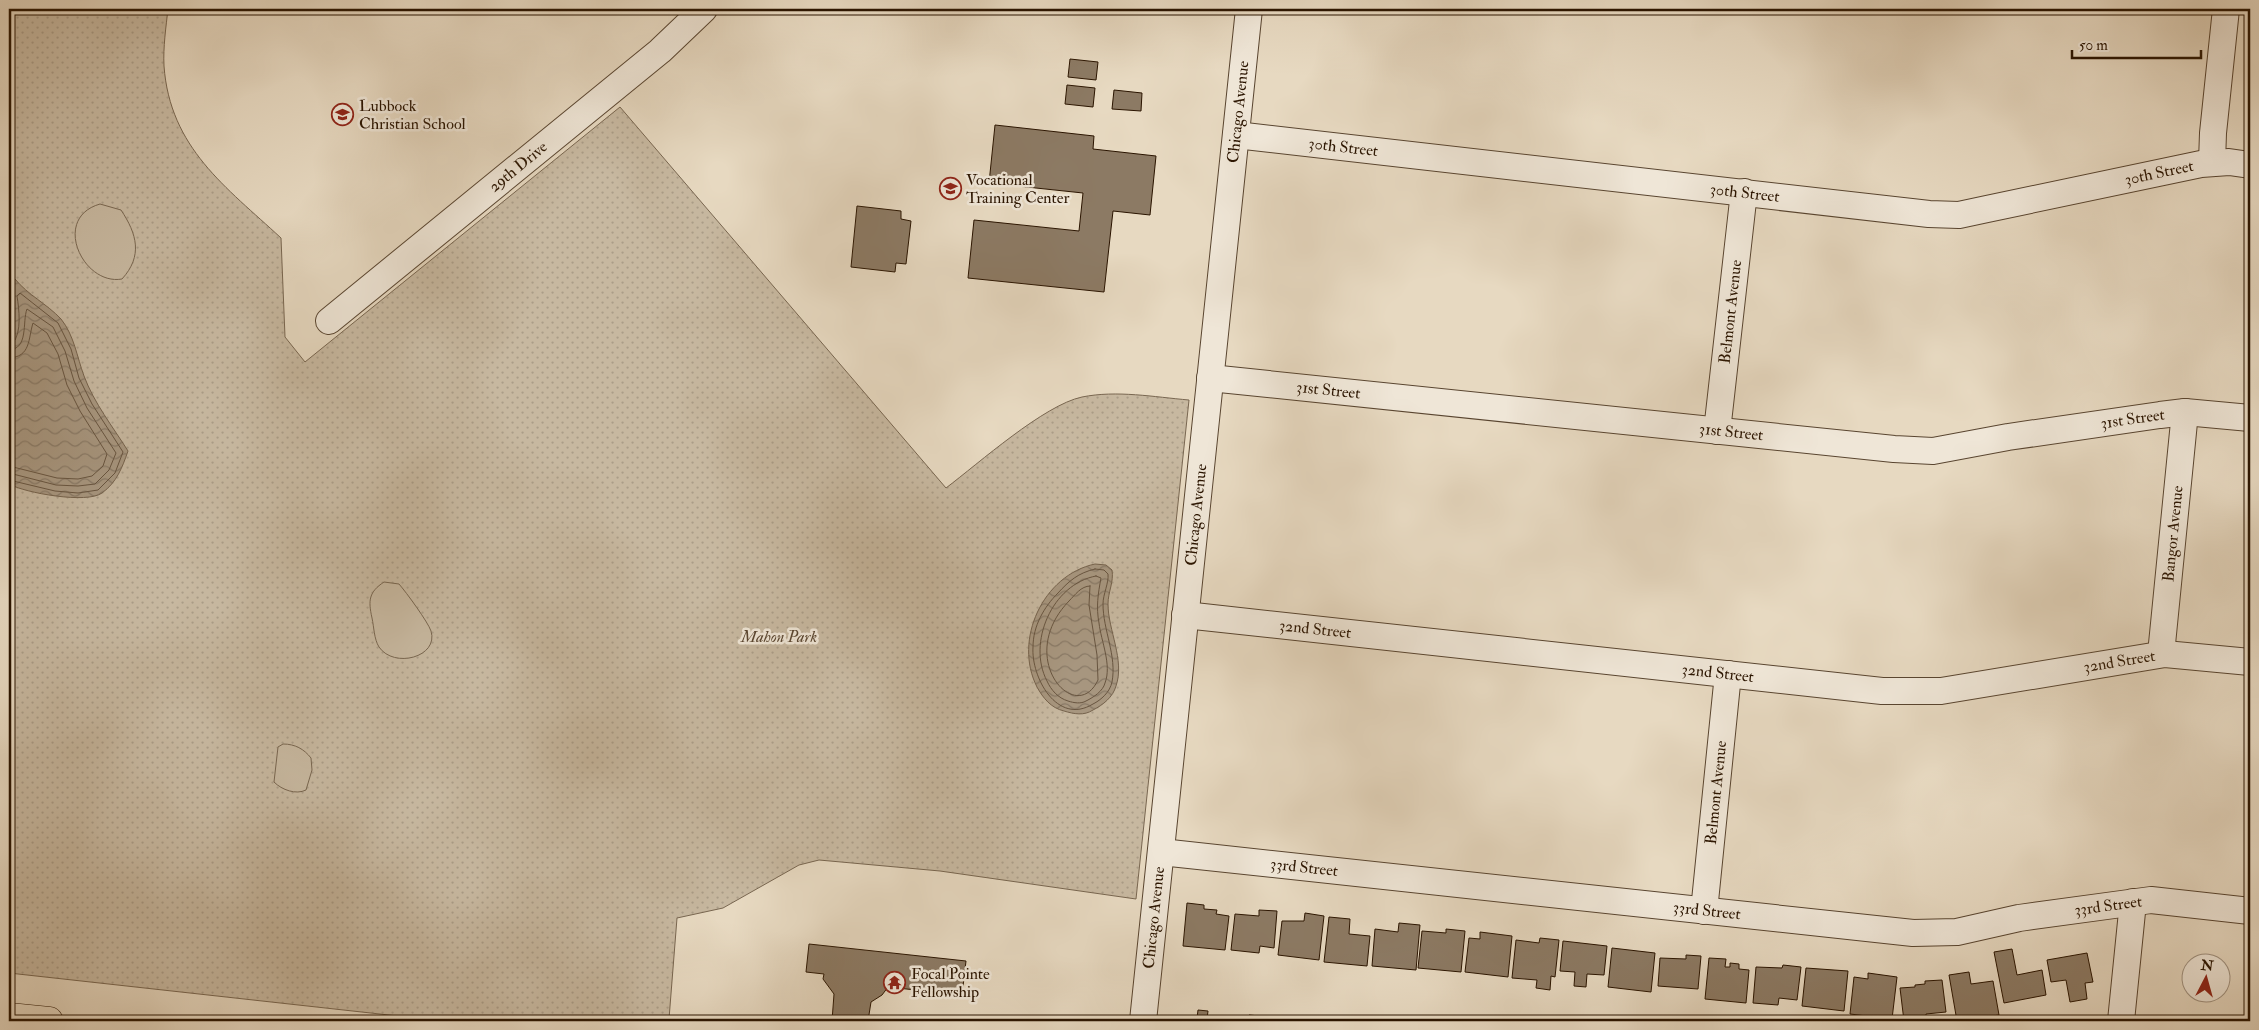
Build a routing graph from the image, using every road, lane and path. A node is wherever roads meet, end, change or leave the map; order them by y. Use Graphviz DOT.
graph roads {
  1 [pos="702,9"];
  2 [pos="1249,9"];
  3 [pos="2226,9"];
  4 [pos="1236,135"];
  5 [pos="2212,162"];
  6 [pos="2250,165"];
  7 [pos="1744,192"];
  8 [pos="329,321"];
  9 [pos="1210,378"];
  10 [pos="2186,412"];
  11 [pos="2250,418"];
  12 [pos="1717,431"];
  13 [pos="1185,615"];
  14 [pos="2161,654"];
  15 [pos="2250,662"];
  16 [pos="1728,674"];
  17 [pos="1161,852"];
  18 [pos="2133,902"];
  19 [pos="1704,911"];
  20 [pos="2250,911"];
  21 [pos="9,1017"];
  22 [pos="49,1021"];
  23 [pos="1143,1021"];
  24 [pos="2121,1021"];
  1 -- 8 [label="street, 29th Drive"];
  2 -- 4 [label="street, Chicago Avenue"];
  3 -- 5 [label="street"];
  4 -- 7 [label="street, 30th Street"];
  4 -- 9 [label="street, Chicago Avenue"];
  5 -- 6 [label="street, 30th Street"];
  5 -- 7 [label="street, 30th Street"];
  7 -- 12 [label="street, Belmont Avenue"];
  9 -- 12 [label="street, 31st Street"];
  9 -- 13 [label="street, Chicago Avenue"];
  10 -- 11 [label="street, 31st Street"];
  10 -- 12 [label="street, 31st Street"];
  10 -- 14 [label="street, Bangor Avenue"];
  13 -- 16 [label="street, 32nd Street"];
  13 -- 17 [label="street, Chicago Avenue"];
  14 -- 15 [label="street, 32nd Street"];
  14 -- 16 [label="street, 32nd Street"];
  16 -- 19 [label="street, Belmont Avenue"];
  17 -- 19 [label="street, 33rd Street"];
  17 -- 23 [label="street, Chicago Avenue"];
  18 -- 19 [label="street, 33rd Street"];
  18 -- 20 [label="street, 33rd Street"];
  18 -- 24 [label="street"];
  21 -- 22 [label="main road"];
}
